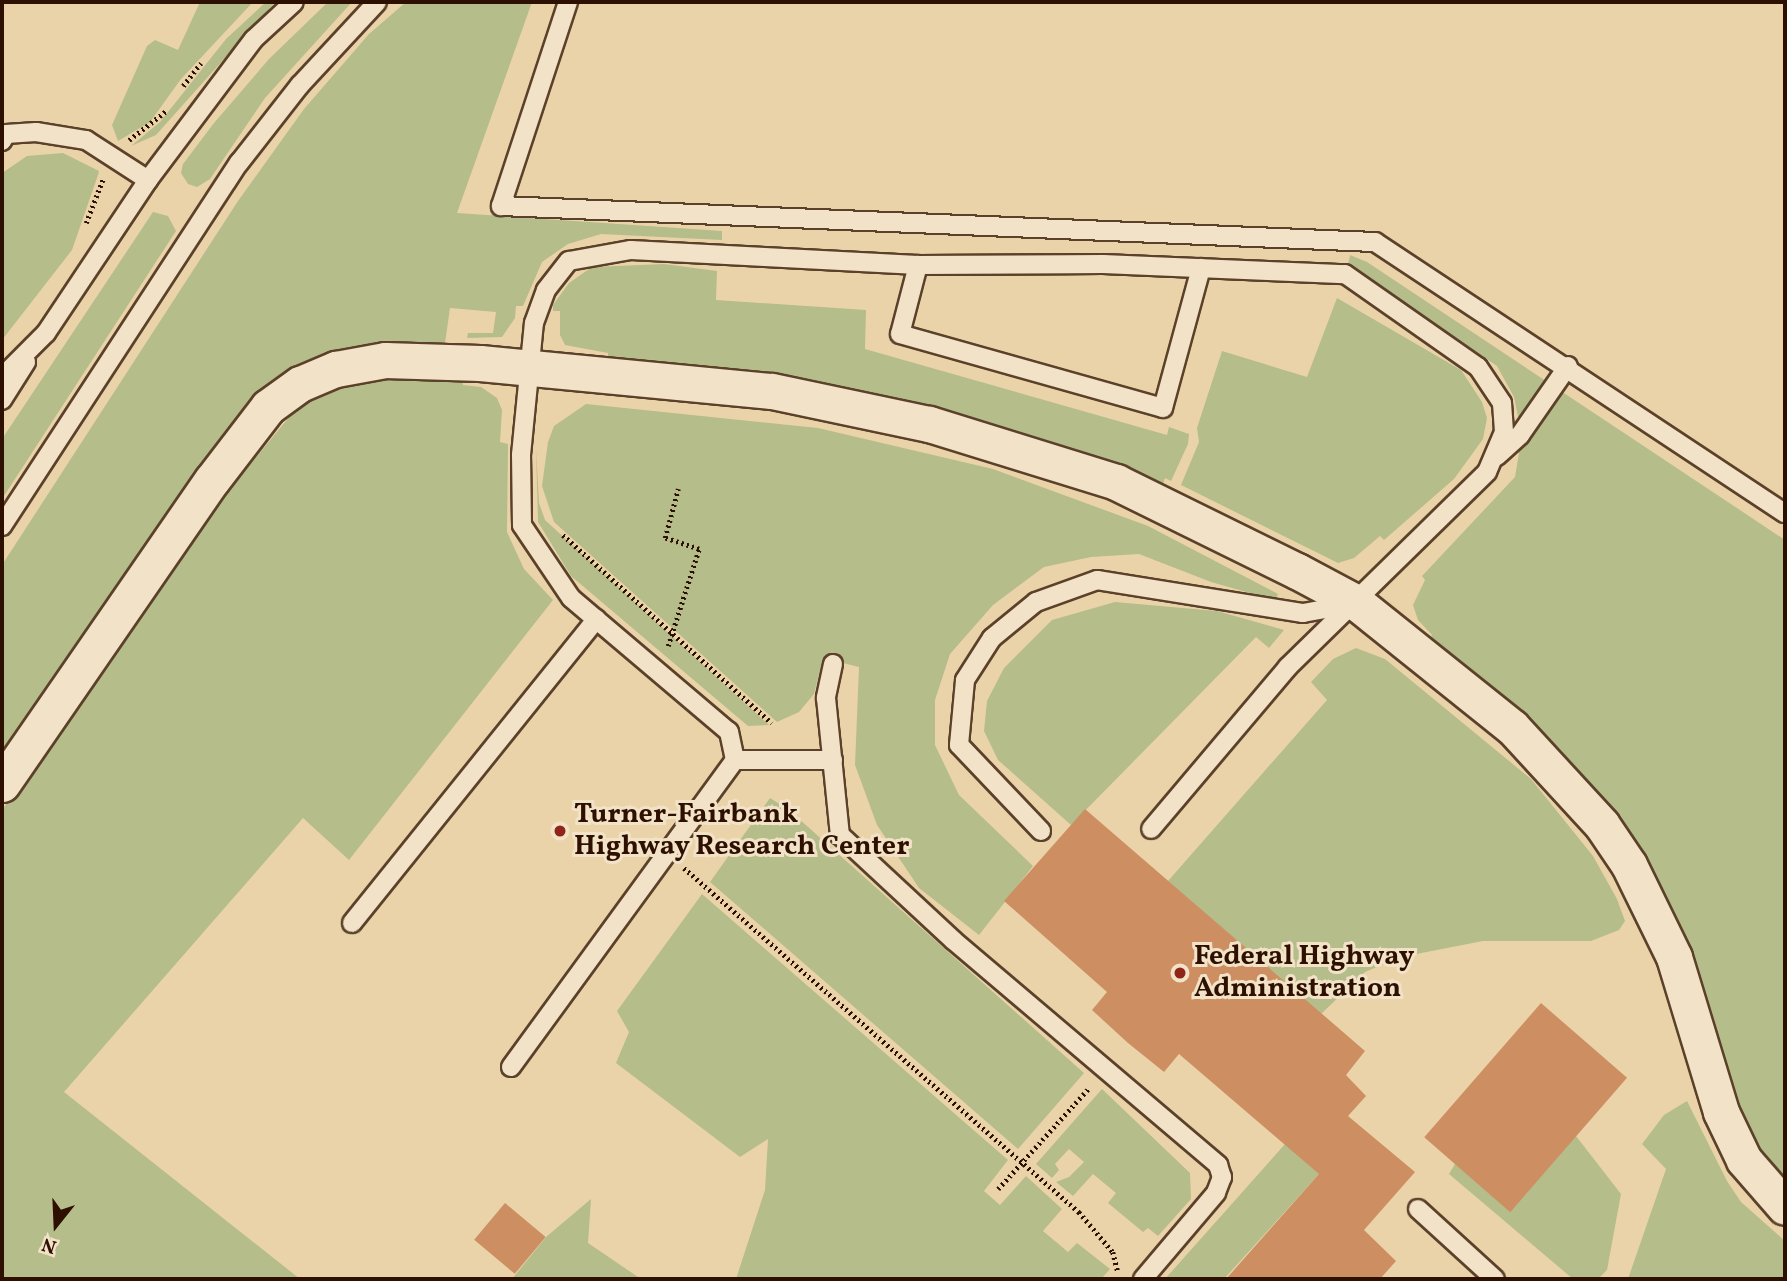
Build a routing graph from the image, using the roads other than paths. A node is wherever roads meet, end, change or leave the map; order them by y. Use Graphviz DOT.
graph roads {
  1 [pos="294,2"];
  2 [pos="377,2"];
  3 [pos="568,2"];
  4 [pos="2,141"];
  5 [pos="148,180"];
  6 [pos="918,265"];
  7 [pos="1201,268"];
  8 [pos="46,333"];
  9 [pos="1568,366"];
  10 [pos="529,369"];
  11 [pos="2,377"];
  12 [pos="2,400"];
  13 [pos="1494,458"];
  14 [pos="1785,513"];
  15 [pos="2,526"];
  16 [pos="1357,604"];
  17 [pos="596,618"];
  18 [pos="833,664"];
  19 [pos="735,760"];
  20 [pos="833,760"];
  21 [pos="2,784"];
  22 [pos="1151,829"];
  23 [pos="1041,831"];
  24 [pos="352,923"];
  25 [pos="511,1067"];
  26 [pos="1785,1207"];
  27 [pos="1418,1209"];
  28 [pos="1143,1279"];
  29 [pos="1495,1279"];
  1 -- 5 [label="lane"];
  2 -- 15 [label="lane"];
  3 -- 9 [label="lane"];
  4 -- 5 [label="lane"];
  5 -- 8 [label="lane"];
  6 -- 7 [label="lane"];
  6 -- 7 [label="lane"];
  6 -- 10 [label="lane"];
  7 -- 13 [label="lane"];
  8 -- 11 [label="lane"];
  8 -- 12 [label="lane"];
  9 -- 13 [label="lane"];
  9 -- 14 [label="lane"];
  10 -- 16 [label="street"];
  10 -- 17 [label="lane"];
  10 -- 21 [label="street"];
  13 -- 16 [label="lane"];
  16 -- 22 [label="lane"];
  16 -- 23 [label="lane"];
  16 -- 26 [label="street"];
  17 -- 19 [label="lane"];
  17 -- 24 [label="lane"];
  18 -- 20 [label="lane"];
  19 -- 20 [label="lane"];
  19 -- 25 [label="lane"];
  20 -- 28 [label="lane"];
  27 -- 29 [label="lane"];
}
